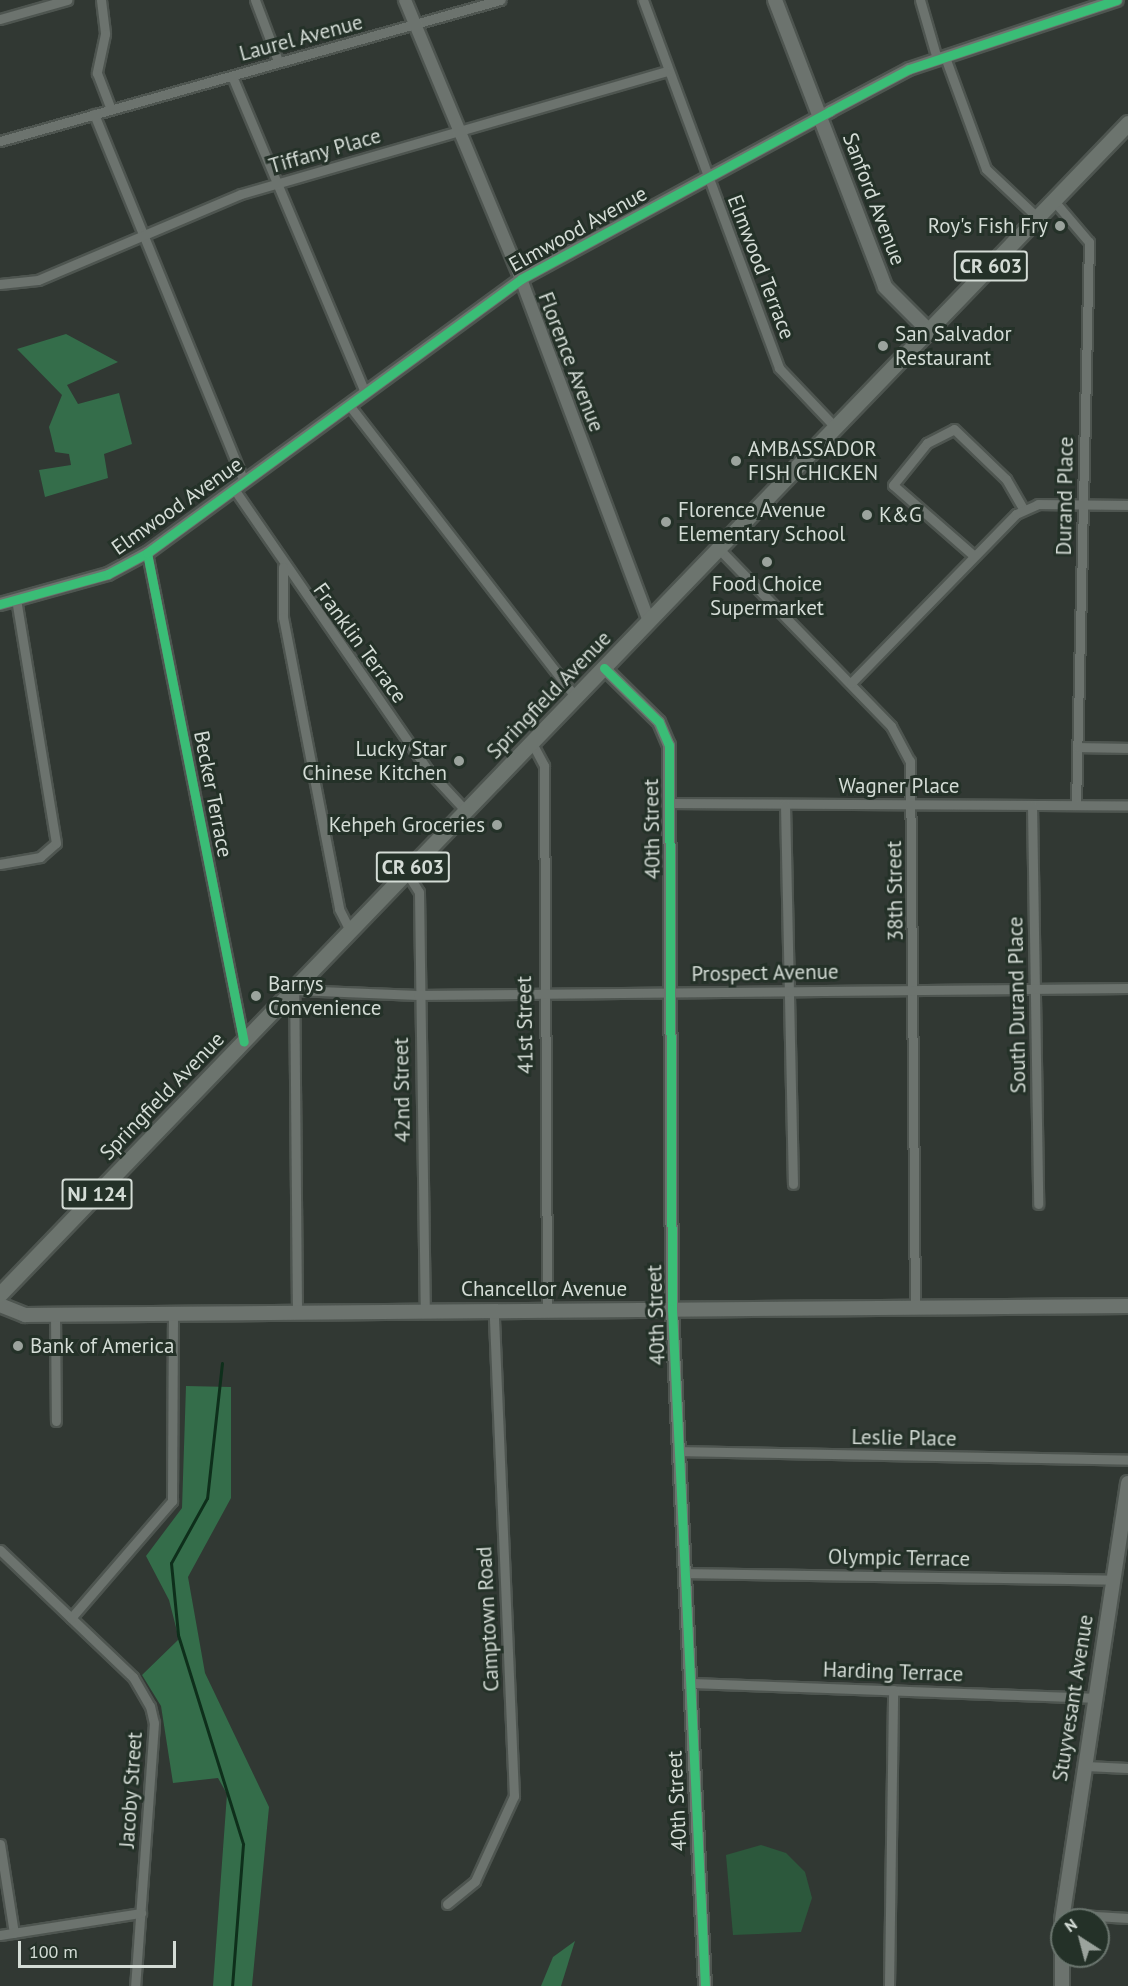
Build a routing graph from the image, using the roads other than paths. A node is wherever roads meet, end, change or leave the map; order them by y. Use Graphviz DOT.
graph roads {
  1 [pos="67,0"];
  2 [pos="101,0"];
  3 [pos="255,0"];
  4 [pos="405,0"];
  5 [pos="500,0"];
  6 [pos="642,0"];
  7 [pos="775,0"];
  8 [pos="920,0"];
  9 [pos="1117,0"];
  10 [pos="0,19"];
  11 [pos="417,26"];
  12 [pos="941,58"];
  13 [pos="278,61"];
  14 [pos="667,70"];
  15 [pos="232,76"];
  16 [pos="111,109"];
  17 [pos="94,114"];
  18 [pos="819,117"];
  19 [pos="1128,123"];
  20 [pos="460,131"];
  21 [pos="1128,132"];
  22 [pos="1113,138"];
  23 [pos="0,141"];
  24 [pos="708,177"];
  25 [pos="276,184"];
  26 [pos="1054,201"];
  27 [pos="1037,217"];
  28 [pos="142,236"];
  29 [pos="521,279"];
  30 [pos="0,284"];
  31 [pos="929,331"];
  32 [pos="365,393"];
  33 [pos="349,405"];
  34 [pos="836,428"];
  35 [pos="239,485"];
  36 [pos="1083,503"];
  37 [pos="1128,505"];
  38 [pos="1023,509"];
  39 [pos="719,549"];
  40 [pos="147,553"];
  41 [pos="973,555"];
  42 [pos="283,567"];
  43 [pos="16,600"];
  44 [pos="0,604"];
  45 [pos="650,621"];
  46 [pos="604,668"];
  47 [pos="850,683"];
  48 [pos="576,698"];
  49 [pos="532,743"];
  50 [pos="1078,747"];
  51 [pos="1128,748"];
  52 [pos="670,803"];
  53 [pos="785,804"];
  54 [pos="911,804"];
  55 [pos="1032,804"];
  56 [pos="1076,805"];
  57 [pos="1128,805"];
  58 [pos="466,811"];
  59 [pos="0,864"];
  60 [pos="407,873"];
  61 [pos="350,931"];
  62 [pos="1128,988"];
  63 [pos="914,989"];
  64 [pos="1034,989"];
  65 [pos="294,990"];
  66 [pos="793,991"];
  67 [pos="672,992"];
  68 [pos="542,994"];
  69 [pos="418,995"];
  70 [pos="244,1041"];
  71 [pos="202,1085"];
  72 [pos="793,1184"];
  73 [pos="1038,1204"];
  74 [pos="0,1294"];
  75 [pos="0,1305"];
  76 [pos="1128,1306"];
  77 [pos="915,1307"];
  78 [pos="672,1309"];
  79 [pos="424,1310"];
  80 [pos="494,1310"];
  81 [pos="548,1310"];
  82 [pos="297,1311"];
  83 [pos="173,1314"];
  84 [pos="55,1315"];
  85 [pos="56,1421"];
  86 [pos="679,1452"];
  87 [pos="1128,1460"];
  88 [pos="1128,1483"];
  89 [pos="1124,1538"];
  90 [pos="0,1550"];
  91 [pos="684,1573"];
  92 [pos="1113,1580"];
  93 [pos="71,1618"];
  94 [pos="689,1683"];
  95 [pos="893,1690"];
  96 [pos="1095,1698"];
  97 [pos="1084,1766"];
  98 [pos="1128,1768"];
  99 [pos="0,1844"];
  100 [pos="447,1904"];
  101 [pos="1064,1908"];
  102 [pos="141,1913"];
  103 [pos="1128,1918"];
  104 [pos="1110,1919"];
  105 [pos="14,1933"];
  106 [pos="0,1935"];
  107 [pos="1062,1968"];
  108 [pos="135,1986"];
  109 [pos="705,1986"];
  110 [pos="889,1986"];
  111 [pos="1062,1986"];
  1 -- 10 [label="street"];
  2 -- 16 [label="street"];
  3 -- 13 [label="street"];
  4 -- 11 [label="street, Florence Avenue"];
  5 -- 11 [label="street, Laurel Avenue"];
  6 -- 14 [label="street, Elmwood Terrace"];
  7 -- 18 [label="main road, Sanford Avenue"];
  8 -- 12 [label="street"];
  9 -- 12 [label="street, Elmwood Avenue"];
  11 -- 13 [label="street, Laurel Avenue"];
  11 -- 20 [label="street, Florence Avenue"];
  12 -- 18 [label="street, Elmwood Avenue"];
  12 -- 27 [label="street"];
  13 -- 15 [label="street, Laurel Avenue"];
  14 -- 20 [label="street, Tiffany Place"];
  14 -- 24 [label="street, Elmwood Terrace"];
  15 -- 16 [label="street, Laurel Avenue"];
  15 -- 25 [label="street"];
  16 -- 17 [label="street, Laurel Avenue"];
  17 -- 23 [label="street"];
  17 -- 28 [label="street, Franklin Terrace"];
  18 -- 24 [label="street, Elmwood Avenue"];
  18 -- 31 [label="main road, Sanford Avenue"];
  19 -- 22 [label="main road, Springfield Avenue / CR 603"];
  20 -- 25 [label="street, Tiffany Place"];
  20 -- 29 [label="street, Florence Avenue"];
  21 -- 22 [label="main road"];
  22 -- 26 [label="main road, Springfield Avenue / CR 603"];
  24 -- 29 [label="street, Elmwood Avenue"];
  24 -- 34 [label="street, Elmwood Terrace"];
  25 -- 28 [label="street, Tiffany Place"];
  25 -- 32 [label="street"];
  26 -- 27 [label="main road, Springfield Avenue / CR 603"];
  26 -- 36 [label="street, Durand Place"];
  27 -- 31 [label="main road, Springfield Avenue / CR 603"];
  28 -- 30 [label="street, Tiffany Place"];
  28 -- 35 [label="street, Franklin Terrace"];
  29 -- 32 [label="street, Elmwood Avenue"];
  29 -- 45 [label="street, Florence Avenue"];
  31 -- 34 [label="main road, Springfield Avenue / CR 603"];
  32 -- 33 [label="street, Elmwood Avenue"];
  33 -- 35 [label="street, Elmwood Avenue"];
  33 -- 48 [label="street"];
  34 -- 39 [label="main road, Springfield Avenue / CR 603"];
  35 -- 40 [label="street, Elmwood Avenue"];
  35 -- 42 [label="street, Franklin Terrace"];
  36 -- 37 [label="street"];
  36 -- 38 [label="street"];
  36 -- 50 [label="street, Durand Place"];
  38 -- 41 [label="street"];
  38 -- 41 [label="street"];
  39 -- 45 [label="main road, Springfield Avenue / CR 603"];
  39 -- 47 [label="street, 38th Street"];
  40 -- 43 [label="street, Elmwood Avenue"];
  40 -- 70 [label="street, Becker Terrace"];
  41 -- 47 [label="street"];
  42 -- 58 [label="street, Franklin Terrace"];
  42 -- 61 [label="street"];
  43 -- 44 [label="street, Elmwood Avenue"];
  43 -- 59 [label="street"];
  45 -- 46 [label="main road, Springfield Avenue / CR 603"];
  46 -- 48 [label="main road, Springfield Avenue / CR 603"];
  46 -- 52 [label="street, 40th Street"];
  47 -- 54 [label="street, 38th Street"];
  48 -- 49 [label="main road, Springfield Avenue / CR 603"];
  49 -- 58 [label="main road, Springfield Avenue / CR 603"];
  49 -- 68 [label="street, 41st Street"];
  50 -- 51 [label="street"];
  50 -- 56 [label="street, Durand Place"];
  52 -- 53 [label="street, Wagner Place"];
  52 -- 67 [label="street, 40th Street"];
  53 -- 54 [label="street, Wagner Place"];
  53 -- 66 [label="street"];
  54 -- 55 [label="street, Wagner Place"];
  54 -- 63 [label="street, 38th Street"];
  55 -- 56 [label="street, Wagner Place"];
  55 -- 64 [label="street, South Durand Place"];
  56 -- 57 [label="street, Wagner Place"];
  58 -- 60 [label="main road, Springfield Avenue / CR 603"];
  60 -- 61 [label="main road, Springfield Avenue / CR 603"];
  60 -- 69 [label="street, 42nd Street"];
  61 -- 65 [label="main road, Springfield Avenue / CR 603"];
  62 -- 64 [label="street, Prospect Avenue"];
  63 -- 64 [label="street, Prospect Avenue"];
  63 -- 66 [label="street, Prospect Avenue"];
  63 -- 77 [label="street, 38th Street"];
  64 -- 73 [label="street, South Durand Place"];
  65 -- 69 [label="street, Prospect Avenue"];
  65 -- 70 [label="main road, Springfield Avenue / CR 603"];
  65 -- 82 [label="street"];
  66 -- 67 [label="street, Prospect Avenue"];
  66 -- 72 [label="street"];
  67 -- 68 [label="street, Prospect Avenue"];
  67 -- 78 [label="street, 40th Street"];
  68 -- 69 [label="street, Prospect Avenue"];
  68 -- 81 [label="street, 41st Street"];
  69 -- 79 [label="street, 42nd Street"];
  70 -- 71 [label="main road, Springfield Avenue / CR 603"];
  71 -- 74 [label="main road, Springfield Avenue / NJ 124"];
  75 -- 84 [label="main road, Chancellor Avenue"];
  76 -- 77 [label="main road, Chancellor Avenue"];
  77 -- 78 [label="main road, Chancellor Avenue"];
  78 -- 81 [label="main road, Chancellor Avenue"];
  78 -- 86 [label="street, 40th Street"];
  79 -- 80 [label="main road, Chancellor Avenue"];
  79 -- 82 [label="main road, Chancellor Avenue"];
  80 -- 81 [label="main road, Chancellor Avenue"];
  80 -- 100 [label="street, Camptown Road"];
  82 -- 83 [label="main road, Chancellor Avenue"];
  83 -- 84 [label="main road, Chancellor Avenue"];
  83 -- 93 [label="street"];
  84 -- 85 [label="street"];
  86 -- 87 [label="street, Leslie Place"];
  86 -- 91 [label="street, 40th Street"];
  88 -- 89 [label="main road, Stuyvesant Avenue"];
  89 -- 92 [label="main road, Stuyvesant Avenue"];
  90 -- 93 [label="street, Jacoby Street"];
  91 -- 92 [label="street, Olympic Terrace"];
  91 -- 94 [label="street, 40th Street"];
  92 -- 96 [label="main road, Stuyvesant Avenue"];
  93 -- 102 [label="street, Jacoby Street"];
  94 -- 95 [label="street, Harding Terrace"];
  94 -- 109 [label="street, 40th Street"];
  95 -- 96 [label="street, Harding Terrace"];
  95 -- 110 [label="street"];
  96 -- 97 [label="main road, Stuyvesant Avenue"];
  97 -- 98 [label="street"];
  97 -- 101 [label="main road, Stuyvesant Avenue"];
  99 -- 105 [label="street"];
  102 -- 105 [label="street"];
  102 -- 108 [label="street, Jacoby Street"];
  103 -- 104 [label="street"];
  105 -- 106 [label="street"];
  107 -- 111 [label="main road, Stuyvesant Avenue"];
}
